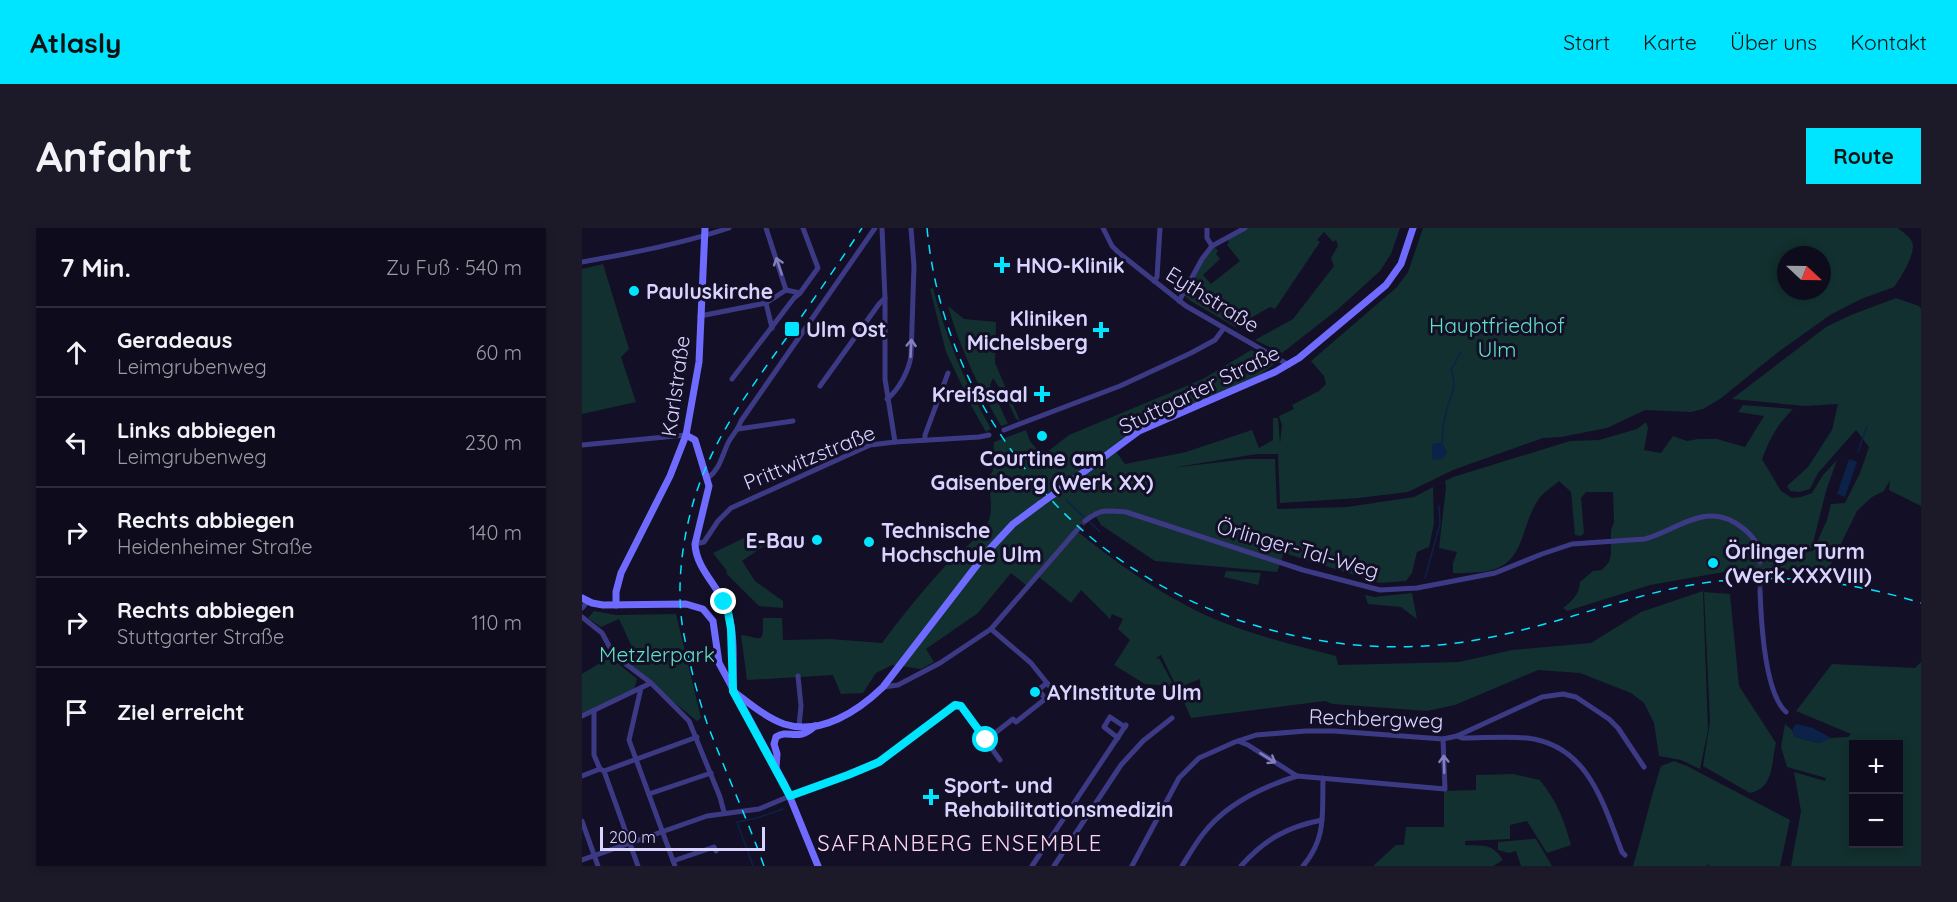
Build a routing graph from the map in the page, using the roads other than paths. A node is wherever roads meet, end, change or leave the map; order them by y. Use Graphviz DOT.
graph roads {
  1 [pos="705,228"];
  2 [pos="729,228"];
  3 [pos="766,228"];
  4 [pos="803,228"];
  5 [pos="875,228"];
  6 [pos="882,228"];
  7 [pos="911,228"];
  8 [pos="1103,228"];
  9 [pos="1160,228"];
  10 [pos="1207,228"];
  11 [pos="1245,228"];
  12 [pos="1413,228"];
  13 [pos="705,237"];
  14 [pos="1212,246"];
  15 [pos="582,262"];
  16 [pos="1154,281"];
  17 [pos="786,290"];
  18 [pos="800,293"];
  19 [pos="885,298"];
  20 [pos="1179,301"];
  21 [pos="766,303"];
  22 [pos="700,316"];
  23 [pos="772,328"];
  24 [pos="1224,328"];
  25 [pos="1289,365"];
  26 [pos="948,373"];
  27 [pos="732,379"];
  28 [pos="820,386"];
  29 [pos="887,399"];
  30 [pos="794,421"];
  31 [pos="738,429"];
  32 [pos="1004,430"];
  33 [pos="687,435"];
  34 [pos="989,435"];
  35 [pos="925,440"];
  36 [pos="895,442"];
  37 [pos="582,445"];
  38 [pos="708,478"];
  39 [pos="1087,520"];
  40 [pos="1077,530"];
  41 [pos="695,544"];
  42 [pos="1760,561"];
  43 [pos="1760,590"];
  44 [pos="585,599"];
  45 [pos="616,605"];
  46 [pos="582,608"];
  47 [pos="582,617"];
  48 [pos="991,629"];
  49 [pos="798,676"];
  50 [pos="651,683"];
  51 [pos="1047,683"];
  52 [pos="883,687"];
  53 [pos="640,688"];
  54 [pos="733,691"];
  55 [pos="1046,699"];
  56 [pos="594,710"];
  57 [pos="1786,712"];
  58 [pos="582,716"];
  59 [pos="1172,718"];
  60 [pos="816,725"];
  61 [pos="799,726"];
  62 [pos="1457,736"];
  63 [pos="697,737"];
  64 [pos="1118,738"];
  65 [pos="1443,739"];
  66 [pos="986,740"];
  67 [pos="1238,741"];
  68 [pos="636,759"];
  69 [pos="1000,760"];
  70 [pos="1644,767"];
  71 [pos="776,768"];
  72 [pos="602,770"];
  73 [pos="711,773"];
  74 [pos="582,776"];
  75 [pos="1297,776"];
  76 [pos="1323,778"];
  77 [pos="649,794"];
  78 [pos="790,796"];
  79 [pos="724,812"];
  80 [pos="1322,820"];
  81 [pos="582,821"];
  82 [pos="662,831"];
  83 [pos="630,843"];
  84 [pos="716,851"];
  85 [pos="594,855"];
  86 [pos="1624,855"];
  87 [pos="582,860"];
  88 [pos="674,864"];
  89 [pos="598,866"];
  90 [pos="638,866"];
  91 [pos="818,866"];
  92 [pos="1032,866"];
  93 [pos="1054,866"];
  94 [pos="1132,866"];
  95 [pos="1182,866"];
  96 [pos="1241,866"];
  97 [pos="1303,866"];
  1 -- 13 [label="main road, Karlstraße"];
  2 -- 13 [label="street"];
  17 -- 3 [label="street, one-way"];
  4 -- 18 [label="street"];
  5 -- 31 [label="street"];
  6 -- 19 [label="street"];
  29 -- 7 [label="street, one-way"];
  8 -- 16 [label="street, Eythstraße"];
  9 -- 16 [label="street"];
  10 -- 14 [label="street"];
  11 -- 14 [label="street"];
  12 -- 25 [label="main road, Stuttgarter Straße"];
  13 -- 15 [label="street"];
  13 -- 22 [label="main road, Karlstraße"];
  14 -- 20 [label="street"];
  16 -- 20 [label="street, Eythstraße"];
  17 -- 18 [label="street"];
  17 -- 21 [label="street"];
  18 -- 23 [label="street"];
  19 -- 28 [label="street"];
  19 -- 29 [label="street"];
  20 -- 24 [label="street, Eythstraße"];
  21 -- 22 [label="street"];
  21 -- 23 [label="street"];
  22 -- 33 [label="main road, Karlstraße"];
  23 -- 27 [label="street"];
  24 -- 25 [label="street, Eythstraße"];
  24 -- 32 [label="street"];
  25 -- 52 [label="main road, Stuttgarter Straße, bridge"];
  26 -- 35 [label="street"];
  29 -- 36 [label="street"];
  30 -- 31 [label="street"];
  31 -- 38 [label="street"];
  33 -- 37 [label="street"];
  33 -- 38 [label="main road"];
  33 -- 45 [label="main road, Karlstraße"];
  34 -- 35 [label="street, Prittwitzstraße"];
  35 -- 36 [label="street, Prittwitzstraße"];
  36 -- 41 [label="street, Prittwitzstraße"];
  38 -- 41 [label="main road"];
  39 -- 42 [label="street, Örlinger-Tal-Weg"];
  40 -- 48 [label="street"];
  41 -- 54 [label="main road"];
  43 -- 57 [label="street"];
  44 -- 45 [label="main road"];
  44 -- 46 [label="street"];
  45 -- 54 [label="main road"];
  47 -- 50 [label="street"];
  48 -- 51 [label="street"];
  48 -- 52 [label="street"];
  49 -- 61 [label="street"];
  50 -- 53 [label="street"];
  50 -- 63 [label="street"];
  51 -- 55 [label="street"];
  51 -- 55 [label="street"];
  52 -- 60 [label="main road, Stuttgarter Straße"];
  53 -- 56 [label="street"];
  53 -- 68 [label="street"];
  54 -- 61 [label="main road, Stuttgarter Straße"];
  54 -- 71 [label="main road"];
  55 -- 66 [label="street"];
  56 -- 58 [label="street"];
  56 -- 72 [label="street"];
  59 -- 93 [label="street"];
  60 -- 61 [label="main road, Stuttgarter Straße"];
  60 -- 71 [label="main road"];
  62 -- 65 [label="street, Rechbergweg"];
  62 -- 70 [label="street, Rechbergweg"];
  62 -- 86 [label="street"];
  63 -- 68 [label="street"];
  63 -- 73 [label="street"];
  64 -- 64 [label="street"];
  64 -- 92 [label="street"];
  65 -- 67 [label="street, Rechbergweg"];
  76 -- 65 [label="street, one-way"];
  66 -- 69 [label="street"];
  66 -- 78 [label="street"];
  67 -- 75 [label="street, one-way"];
  67 -- 94 [label="street, Rechbergweg"];
  68 -- 72 [label="street"];
  68 -- 77 [label="street"];
  71 -- 78 [label="main road"];
  72 -- 74 [label="street"];
  72 -- 83 [label="street"];
  73 -- 77 [label="street"];
  73 -- 79 [label="street"];
  75 -- 76 [label="street"];
  75 -- 95 [label="street"];
  76 -- 80 [label="street"];
  77 -- 82 [label="street"];
  78 -- 79 [label="street"];
  78 -- 91 [label="main road"];
  79 -- 82 [label="street"];
  80 -- 96 [label="street"];
  80 -- 97 [label="street"];
  81 -- 85 [label="street"];
  82 -- 83 [label="street"];
  82 -- 88 [label="street"];
  83 -- 85 [label="street"];
  83 -- 90 [label="street"];
  84 -- 88 [label="street"];
  85 -- 87 [label="street"];
  85 -- 89 [label="street"];
}
